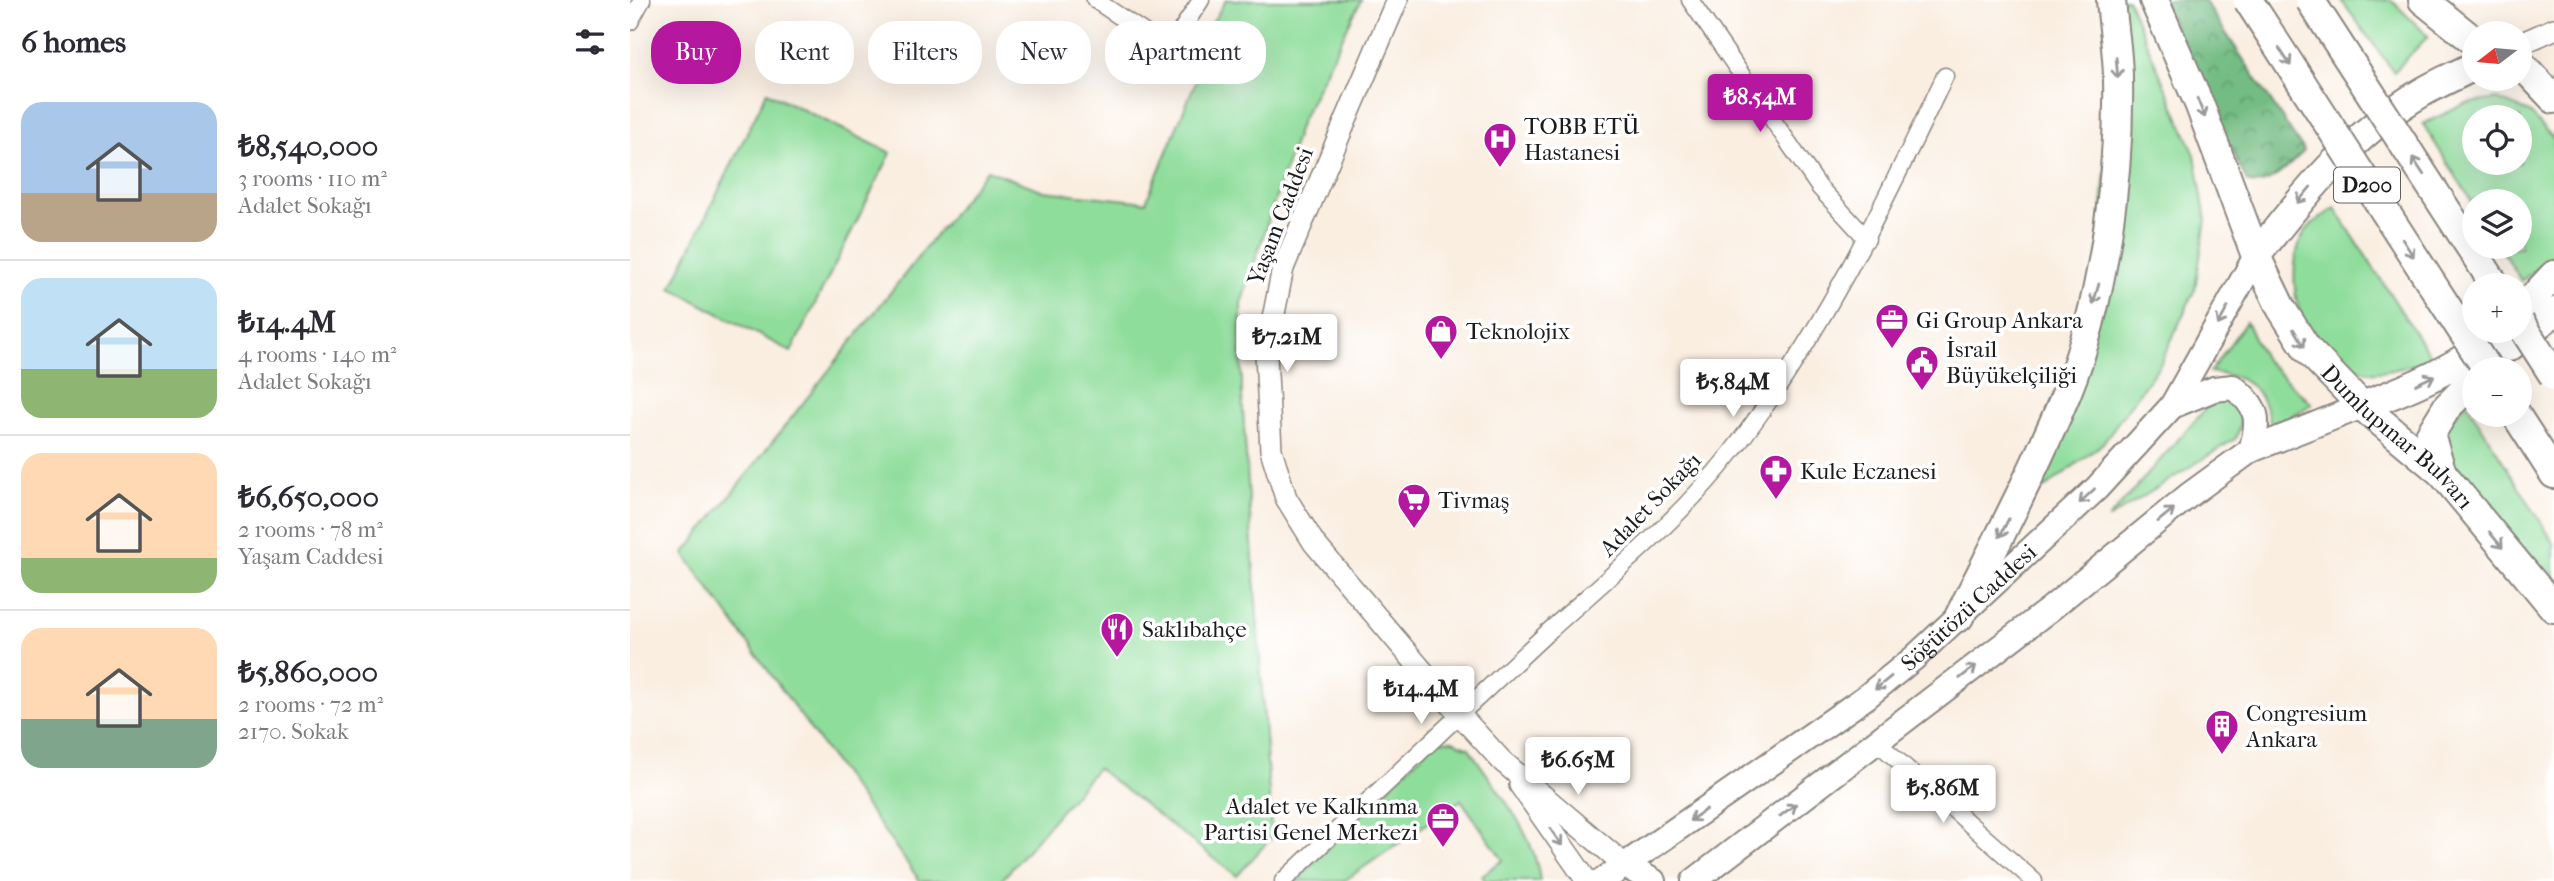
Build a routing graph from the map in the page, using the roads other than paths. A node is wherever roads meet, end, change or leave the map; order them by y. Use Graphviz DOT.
graph roads {
  1 [pos="642,0"];
  2 [pos="1095,0"];
  3 [pos="1200,0"];
  4 [pos="1398,0"];
  5 [pos="1690,0"];
  6 [pos="2110,0"];
  7 [pos="2154,0"];
  8 [pos="2248,0"];
  9 [pos="2310,0"];
  10 [pos="2423,0"];
  11 [pos="630,22"];
  12 [pos="2554,29"];
  13 [pos="2462,31"];
  14 [pos="2532,39"];
  15 [pos="2462,72"];
  16 [pos="1945,76"];
  17 [pos="2532,76"];
  18 [pos="2554,99"];
  19 [pos="1867,239"];
  20 [pos="2256,256"];
  21 [pos="2487,273"];
  22 [pos="2554,275"];
  23 [pos="2532,298"];
  24 [pos="2554,312"];
  25 [pos="2532,342"];
  26 [pos="2483,343"];
  27 [pos="2478,357"];
  28 [pos="2500,357"];
  29 [pos="2554,376"];
  30 [pos="2462,392"];
  31 [pos="2362,405"];
  32 [pos="2172,406"];
  33 [pos="2524,427"];
  34 [pos="2251,450"];
  35 [pos="2442,473"];
  36 [pos="2554,474"];
  37 [pos="2554,608"];
  38 [pos="1959,617"];
  39 [pos="1460,715"];
  40 [pos="1877,742"];
  41 [pos="1502,761"];
  42 [pos="1626,866"];
  43 [pos="1283,881"];
  44 [pos="1587,881"];
  45 [pos="1602,881"];
  46 [pos="1653,881"];
  47 [pos="1694,881"];
  48 [pos="2034,881"];
  1 -- 11 [label="street"];
  2 -- 3 [label="street"];
  4 -- 39 [label="street, Yaşam Caddesi"];
  5 -- 19 [label="street"];
  6 -- 38 [label="highway, one-way"];
  7 -- 20 [label="highway, Dumlupınar Bulvarı, one-way"];
  8 -- 27 [label="highway, D200, one-way, bridge"];
  21 -- 9 [label="highway, one-way, bridge"];
  10 -- 13 [label="highway"];
  12 -- 14 [label="street"];
  15 -- 20 [label="highway, one-way"];
  16 -- 19 [label="street, Adalet Sokağı"];
  17 -- 18 [label="highway"];
  19 -- 39 [label="street, Adalet Sokağı"];
  20 -- 31 [label="highway, Dumlupınar Bulvarı, one-way"];
  20 -- 32 [label="main road, Söğütözü Caddesi, one-way"];
  22 -- 23 [label="highway"];
  24 -- 28 [label="highway"];
  25 -- 29 [label="highway, bridge"];
  31 -- 26 [label="highway, one-way"];
  30 -- 35 [label="highway"];
  31 -- 34 [label="main road, Söğütözü Caddesi"];
  31 -- 35 [label="highway, Dumlupınar Bulvarı"];
  32 -- 34 [label="main road"];
  32 -- 38 [label="main road, Söğütözü Caddesi, one-way"];
  33 -- 36 [label="highway"];
  40 -- 34 [label="main road, Söğütözü Caddesi, one-way"];
  35 -- 37 [label="highway, Dumlupınar Bulvarı, one-way"];
  38 -- 42 [label="main road, Söğütözü Caddesi, one-way"];
  39 -- 41 [label="street, Yaşam Caddesi"];
  39 -- 43 [label="street, Adalet Sokağı"];
  47 -- 40 [label="main road, Söğütözü Caddesi, one-way"];
  40 -- 48 [label="street"];
  41 -- 42 [label="street, Yaşam Caddesi"];
  41 -- 44 [label="street, Yaşam Caddesi, one-way"];
  42 -- 45 [label="main road, Söğütözü Caddesi"];
  42 -- 46 [label="main road"];
}
